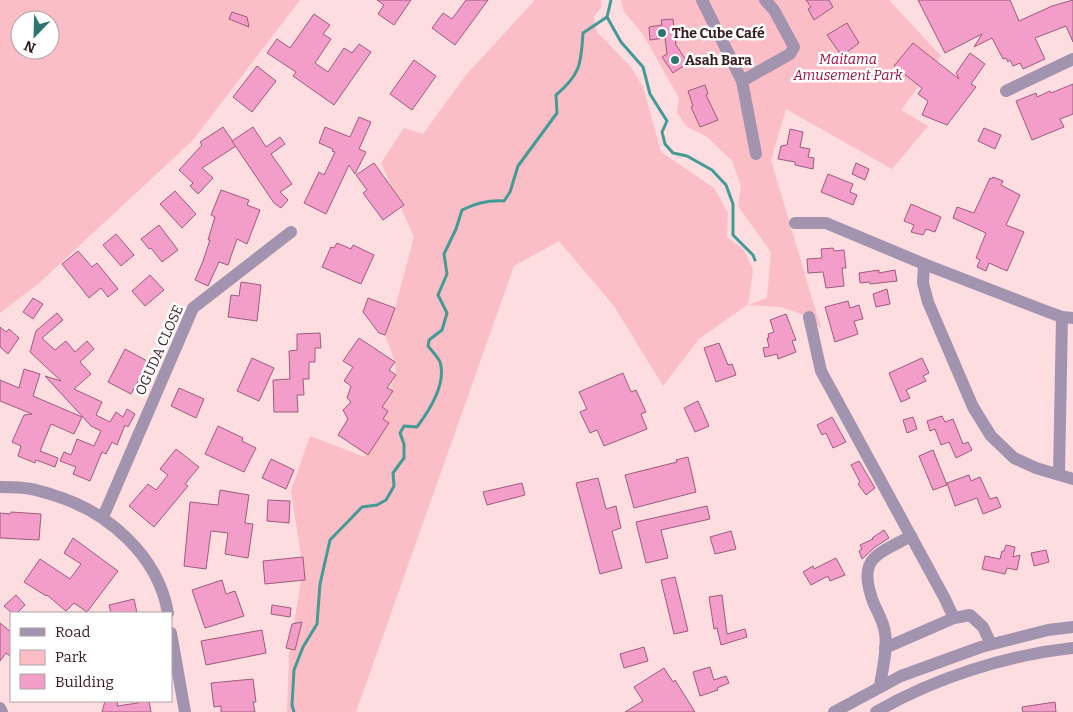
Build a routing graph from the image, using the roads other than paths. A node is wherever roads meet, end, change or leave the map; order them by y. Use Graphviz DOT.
graph roads {
  1 [pos="702,0"];
  2 [pos="765,0"];
  3 [pos="1073,59"];
  4 [pos="742,81"];
  5 [pos="1006,91"];
  6 [pos="756,154"];
  7 [pos="795,222"];
  8 [pos="291,232"];
  9 [pos="924,264"];
  10 [pos="809,317"];
  11 [pos="1068,317"];
  12 [pos="1059,474"];
  13 [pos="1073,479"];
  14 [pos="0,487"];
  15 [pos="103,517"];
  16 [pos="911,536"];
  17 [pos="168,612"];
  18 [pos="954,618"];
  19 [pos="1073,627"];
  20 [pos="172,638"];
  21 [pos="991,644"];
  22 [pos="885,648"];
  23 [pos="1073,648"];
  24 [pos="880,686"];
  25 [pos="0,708"];
  26 [pos="2,712"];
  27 [pos="185,712"];
  28 [pos="834,712"];
  29 [pos="876,712"];
  1 -- 4 [label="street"];
  2 -- 4 [label="street"];
  3 -- 5 [label="street"];
  4 -- 6 [label="street"];
  7 -- 9 [label="street"];
  8 -- 15 [label="street, OGUDA CLOSE"];
  9 -- 11 [label="street"];
  9 -- 12 [label="street"];
  10 -- 16 [label="street"];
  11 -- 12 [label="street"];
  12 -- 13 [label="street"];
  14 -- 15 [label="street"];
  15 -- 17 [label="street"];
  16 -- 18 [label="street"];
  16 -- 22 [label="street"];
  18 -- 21 [label="street"];
  18 -- 22 [label="street"];
  19 -- 21 [label="street"];
  20 -- 27 [label="street"];
  21 -- 24 [label="street"];
  22 -- 24 [label="street"];
  23 -- 29 [label="street"];
  24 -- 28 [label="street"];
  25 -- 26 [label="street"];
}
